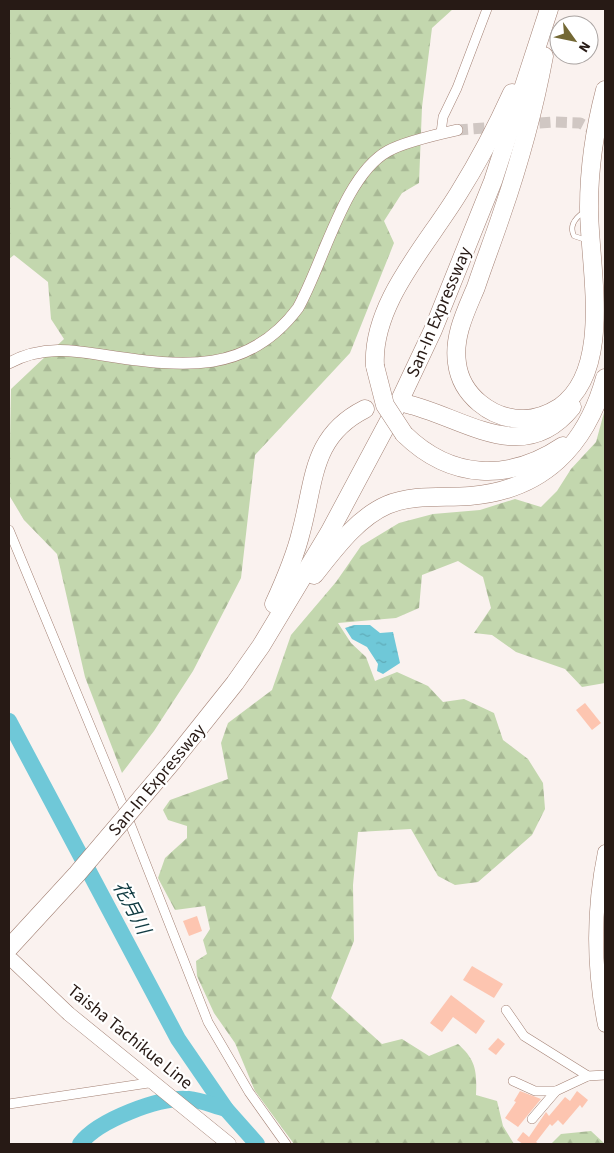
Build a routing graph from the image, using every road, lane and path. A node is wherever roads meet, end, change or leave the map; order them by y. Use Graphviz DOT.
graph roads {
  1 [pos="486,9"];
  2 [pos="549,9"];
  3 [pos="554,9"];
  4 [pos="605,90"];
  5 [pos="605,124"];
  6 [pos="457,130"];
  7 [pos="441,133"];
  8 [pos="596,240"];
  9 [pos="605,290"];
  10 [pos="9,363"];
  11 [pos="597,376"];
  12 [pos="401,407"];
  13 [pos="365,409"];
  14 [pos="586,426"];
  15 [pos="9,530"];
  16 [pos="259,645"];
  17 [pos="170,761"];
  18 [pos="605,852"];
  19 [pos="9,940"];
  20 [pos="9,948"];
  21 [pos="9,957"];
  22 [pos="506,1010"];
  23 [pos="605,1026"];
  24 [pos="605,1075"];
  25 [pos="588,1076"];
  26 [pos="513,1081"];
  27 [pos="155,1082"];
  28 [pos="556,1091"];
  29 [pos="9,1104"];
  30 [pos="532,1119"];
  31 [pos="229,1144"];
  32 [pos="286,1144"];
  1 -- 7 [label="street"];
  2 -- 12 [label="highway, San-In Expressway"];
  2 -- 14 [label="highway, bridge"];
  3 -- 11 [label="highway"];
  4 -- 8 [label="highway"];
  5 -- 8 [label="highway"];
  6 -- 7 [label="street"];
  7 -- 10 [label="street"];
  8 -- 9 [label="highway"];
  8 -- 11 [label="highway"];
  11 -- 12 [label="highway"];
  11 -- 14 [label="highway"];
  12 -- 16 [label="highway, San-In Expressway"];
  13 -- 16 [label="highway"];
  14 -- 16 [label="highway"];
  15 -- 32 [label="street"];
  16 -- 17 [label="highway, San-In Expressway"];
  17 -- 19 [label="highway, San-In Expressway, bridge"];
  17 -- 20 [label="highway, San-In Expressway, bridge"];
  18 -- 23 [label="main road"];
  21 -- 27 [label="main road, Taisha Tachikue Line"];
  22 -- 25 [label="street"];
  24 -- 25 [label="street"];
  25 -- 28 [label="street"];
  26 -- 28 [label="street"];
  27 -- 29 [label="street"];
  27 -- 31 [label="main road, Taisha Tachikue Line"];
  28 -- 30 [label="street"];
}
